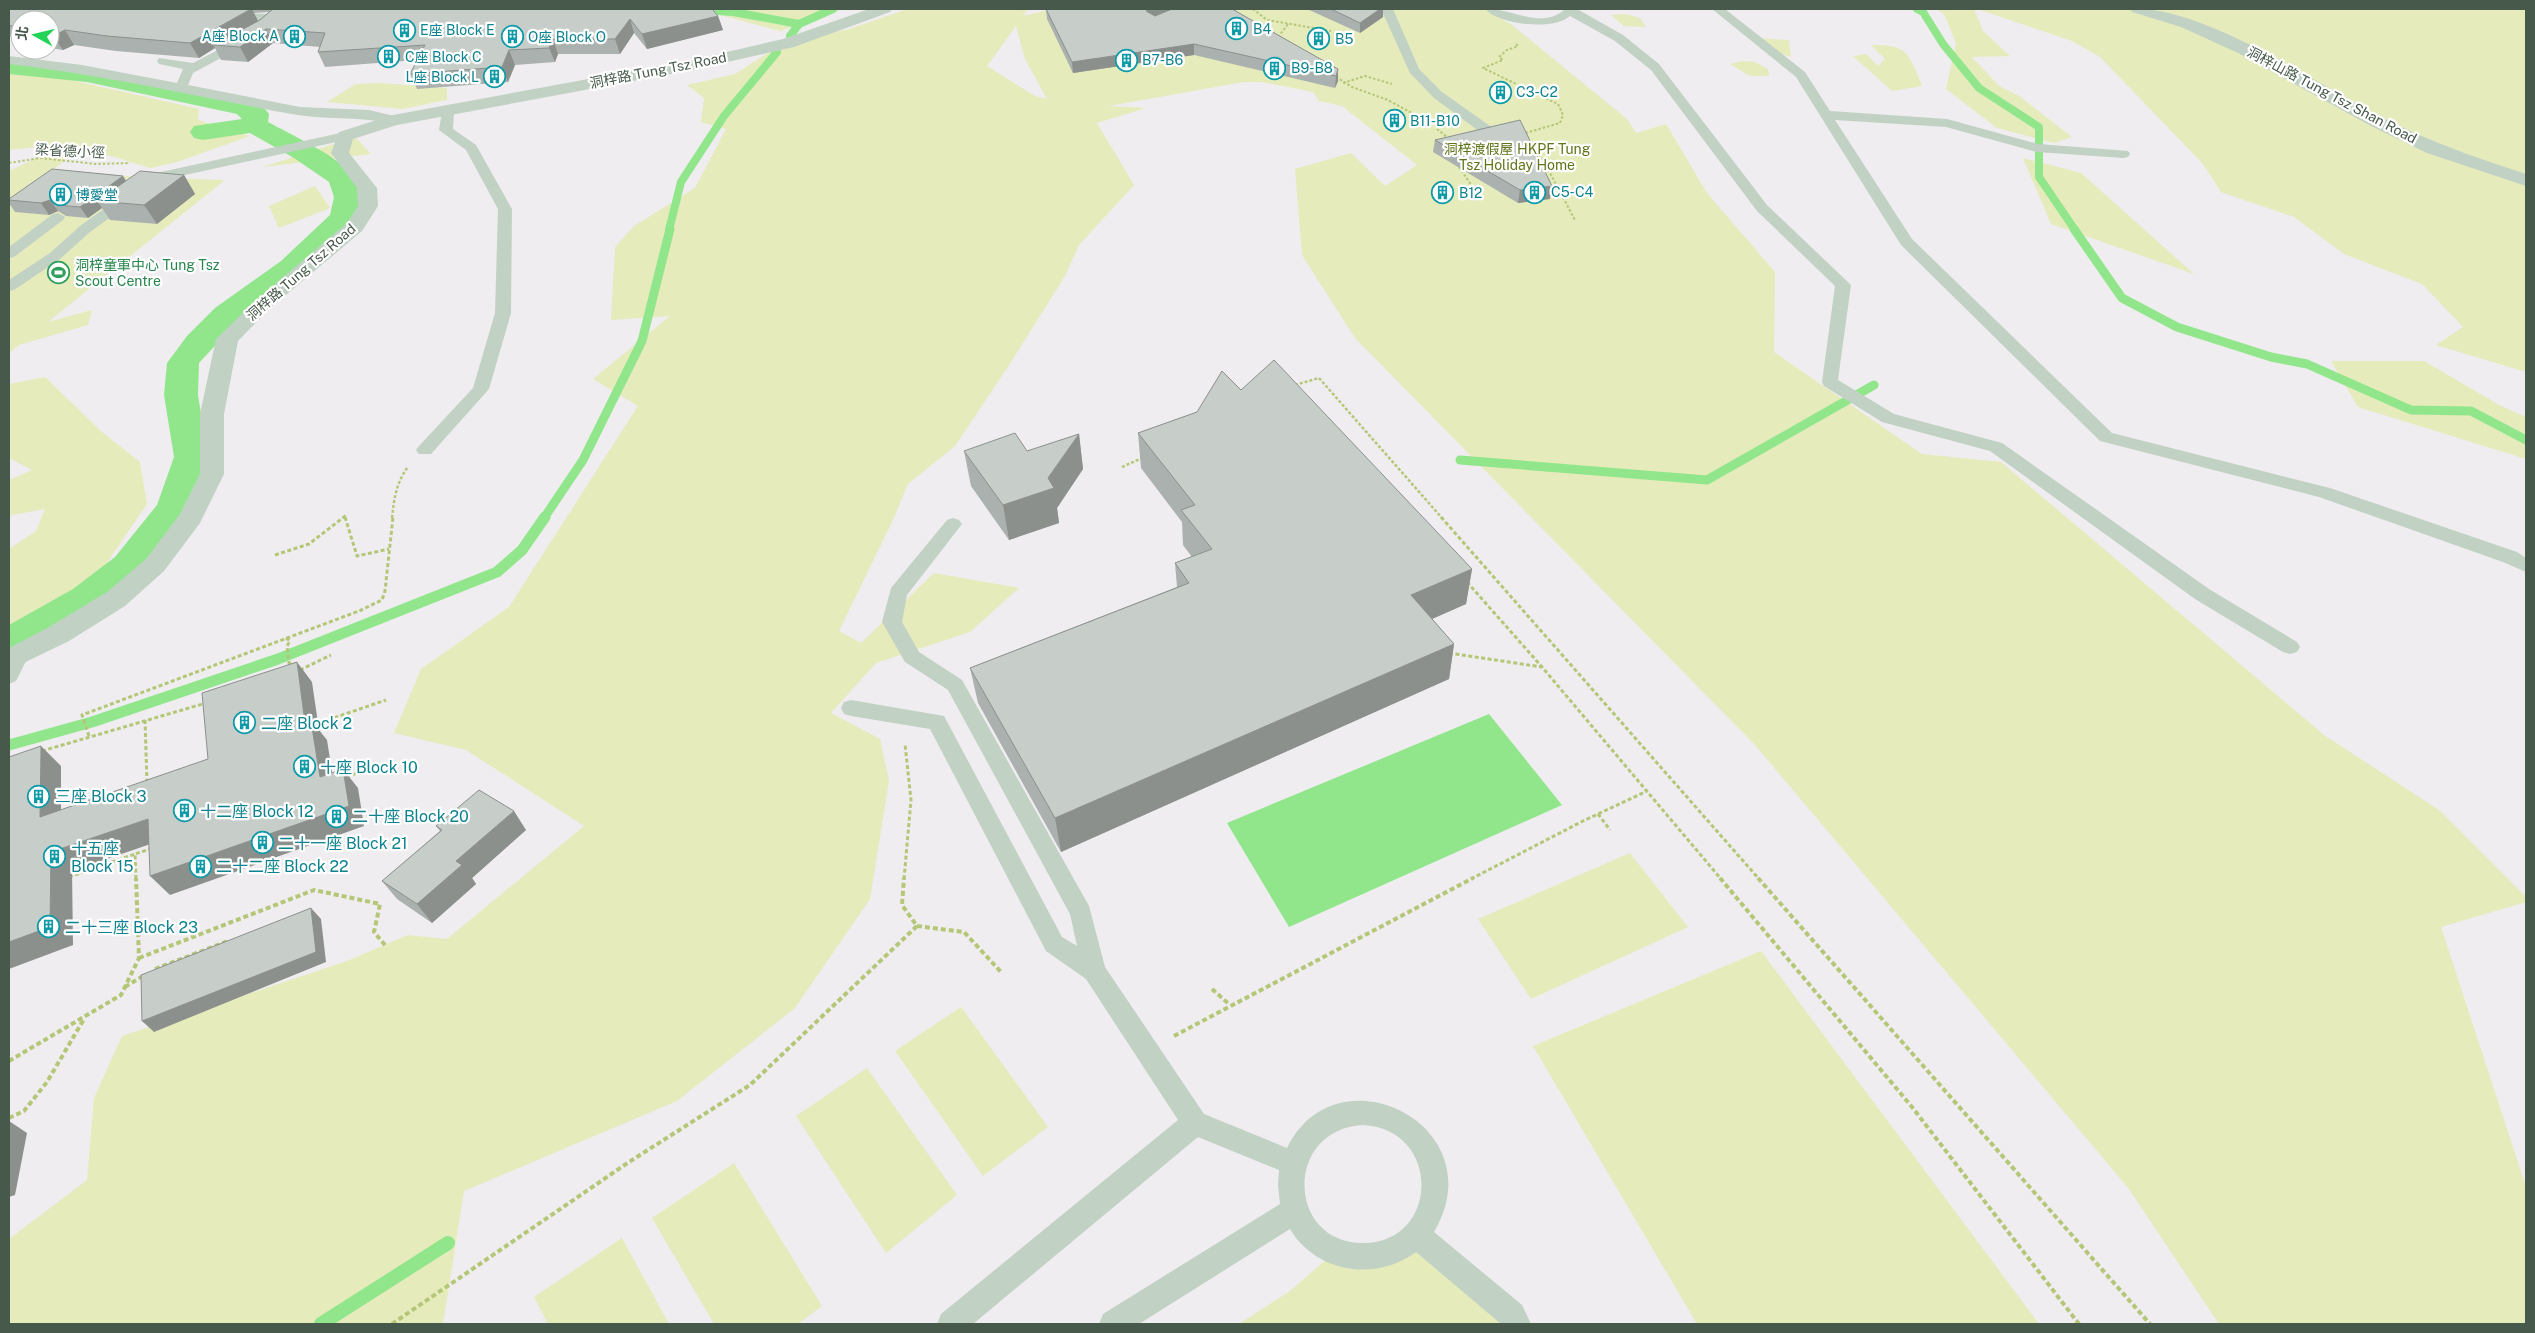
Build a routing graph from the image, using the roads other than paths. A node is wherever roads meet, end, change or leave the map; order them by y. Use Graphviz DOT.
graph roads {
  1 [pos="288,9"];
  2 [pos="884,9"];
  3 [pos="1387,9"];
  4 [pos="1491,9"];
  5 [pos="1718,9"];
  6 [pos="2138,9"];
  7 [pos="1571,10"];
  8 [pos="235,17"];
  9 [pos="277,18"];
  10 [pos="9,60"];
  11 [pos="163,61"];
  12 [pos="194,67"];
  13 [pos="181,87"];
  14 [pos="448,111"];
  15 [pos="1826,114"];
  16 [pos="393,120"];
  17 [pos="1492,134"];
  18 [pos="335,139"];
  19 [pos="2123,154"];
  20 [pos="2526,180"];
  21 [pos="58,217"];
  22 [pos="9,254"];
  23 [pos="9,287"];
  24 [pos="425,450"];
  25 [pos="953,524"];
  26 [pos="2526,566"];
  27 [pos="2290,647"];
  28 [pos="14,658"];
  29 [pos="9,676"];
  30 [pos="851,708"];
  31 [pos="1094,971"];
  32 [pos="1195,1123"];
  33 [pos="1293,1163"];
  34 [pos="1296,1210"];
  35 [pos="1418,1236"];
  36 [pos="959,1322"];
  37 [pos="1113,1324"];
  38 [pos="1516,1324"];
  1 -- 9 [label="lane"];
  2 -- 14 [label="street, 洞梓路 Tung Tsz Road"];
  3 -- 17 [label="lane"];
  4 -- 7 [label="lane"];
  5 -- 15 [label="lane"];
  6 -- 20 [label="street, 洞梓山路 Tung Tsz Shan Road"];
  7 -- 27 [label="lane"];
  8 -- 9 [label="lane"];
  9 -- 12 [label="lane"];
  10 -- 13 [label="lane"];
  11 -- 12 [label="lane"];
  12 -- 13 [label="lane"];
  13 -- 16 [label="lane"];
  14 -- 16 [label="street, 洞梓路 Tung Tsz Road"];
  14 -- 24 [label="lane"];
  15 -- 19 [label="lane"];
  15 -- 26 [label="lane"];
  16 -- 18 [label="street, 洞梓路 Tung Tsz Road"];
  18 -- 23 [label="lane"];
  18 -- 28 [label="street, 洞梓路 Tung Tsz Road"];
  21 -- 22 [label="lane"];
  25 -- 31 [label="lane"];
  28 -- 29 [label="lane"];
  30 -- 31 [label="lane"];
  31 -- 32 [label="lane"];
  32 -- 33 [label="lane"];
  32 -- 36 [label="lane"];
  33 -- 34 [label="lane"];
  33 -- 35 [label="lane"];
  34 -- 35 [label="lane"];
  34 -- 37 [label="lane"];
  35 -- 38 [label="lane"];
}
